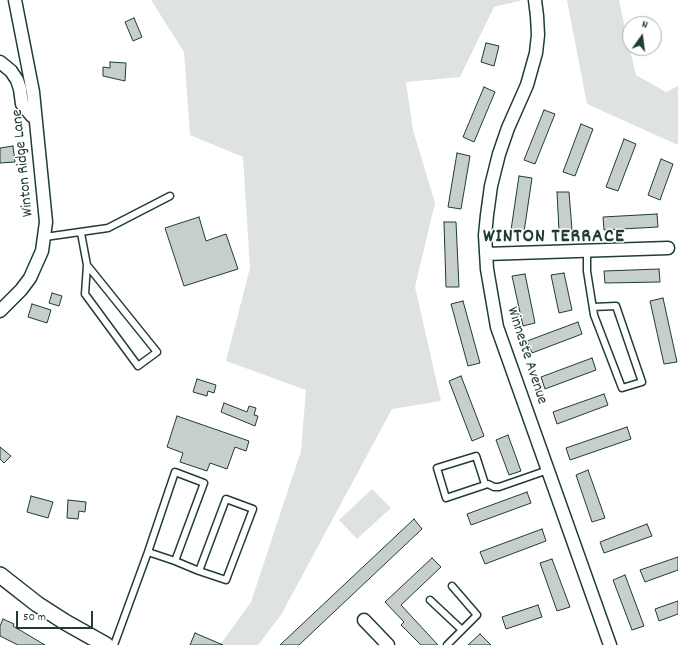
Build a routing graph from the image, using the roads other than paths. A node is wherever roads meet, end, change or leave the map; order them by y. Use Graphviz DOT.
graph roads {
  1 [pos="15,0"];
  2 [pos="535,0"];
  3 [pos="0,62"];
  4 [pos="36,116"];
  5 [pos="170,196"];
  6 [pos="81,233"];
  7 [pos="45,237"];
  8 [pos="668,248"];
  9 [pos="587,251"];
  10 [pos="486,254"];
  11 [pos="87,265"];
  12 [pos="593,306"];
  13 [pos="0,311"];
  14 [pos="548,470"];
  15 [pos="485,484"];
  16 [pos="148,552"];
  17 [pos="175,562"];
  18 [pos="199,571"];
  19 [pos="0,575"];
  20 [pos="452,586"];
  21 [pos="430,600"];
  22 [pos="364,620"];
  23 [pos="462,630"];
  24 [pos="106,645"];
  25 [pos="114,645"];
  26 [pos="388,645"];
  27 [pos="447,645"];
  28 [pos="610,645"];
  1 -- 4 [label="street, Winton Ridge Lane"];
  2 -- 10 [label="street, Winneste Avenue"];
  3 -- 4 [label="street"];
  4 -- 7 [label="street, Winton Ridge Lane"];
  5 -- 6 [label="lane"];
  6 -- 7 [label="lane"];
  6 -- 11 [label="lane"];
  7 -- 13 [label="street, Winton Ridge Lane"];
  8 -- 9 [label="street"];
  9 -- 10 [label="street"];
  9 -- 12 [label="lane"];
  10 -- 14 [label="street, Winneste Avenue"];
  11 -- 11 [label="lane"];
  12 -- 12 [label="lane"];
  14 -- 15 [label="lane"];
  14 -- 28 [label="street, Winneste Avenue"];
  15 -- 15 [label="lane"];
  16 -- 17 [label="lane"];
  16 -- 17 [label="lane"];
  16 -- 25 [label="lane"];
  17 -- 18 [label="lane"];
  18 -- 18 [label="lane"];
  19 -- 24 [label="street"];
  20 -- 23 [label="lane"];
  21 -- 23 [label="lane"];
  22 -- 26 [label="street"];
  23 -- 27 [label="lane"];
}
